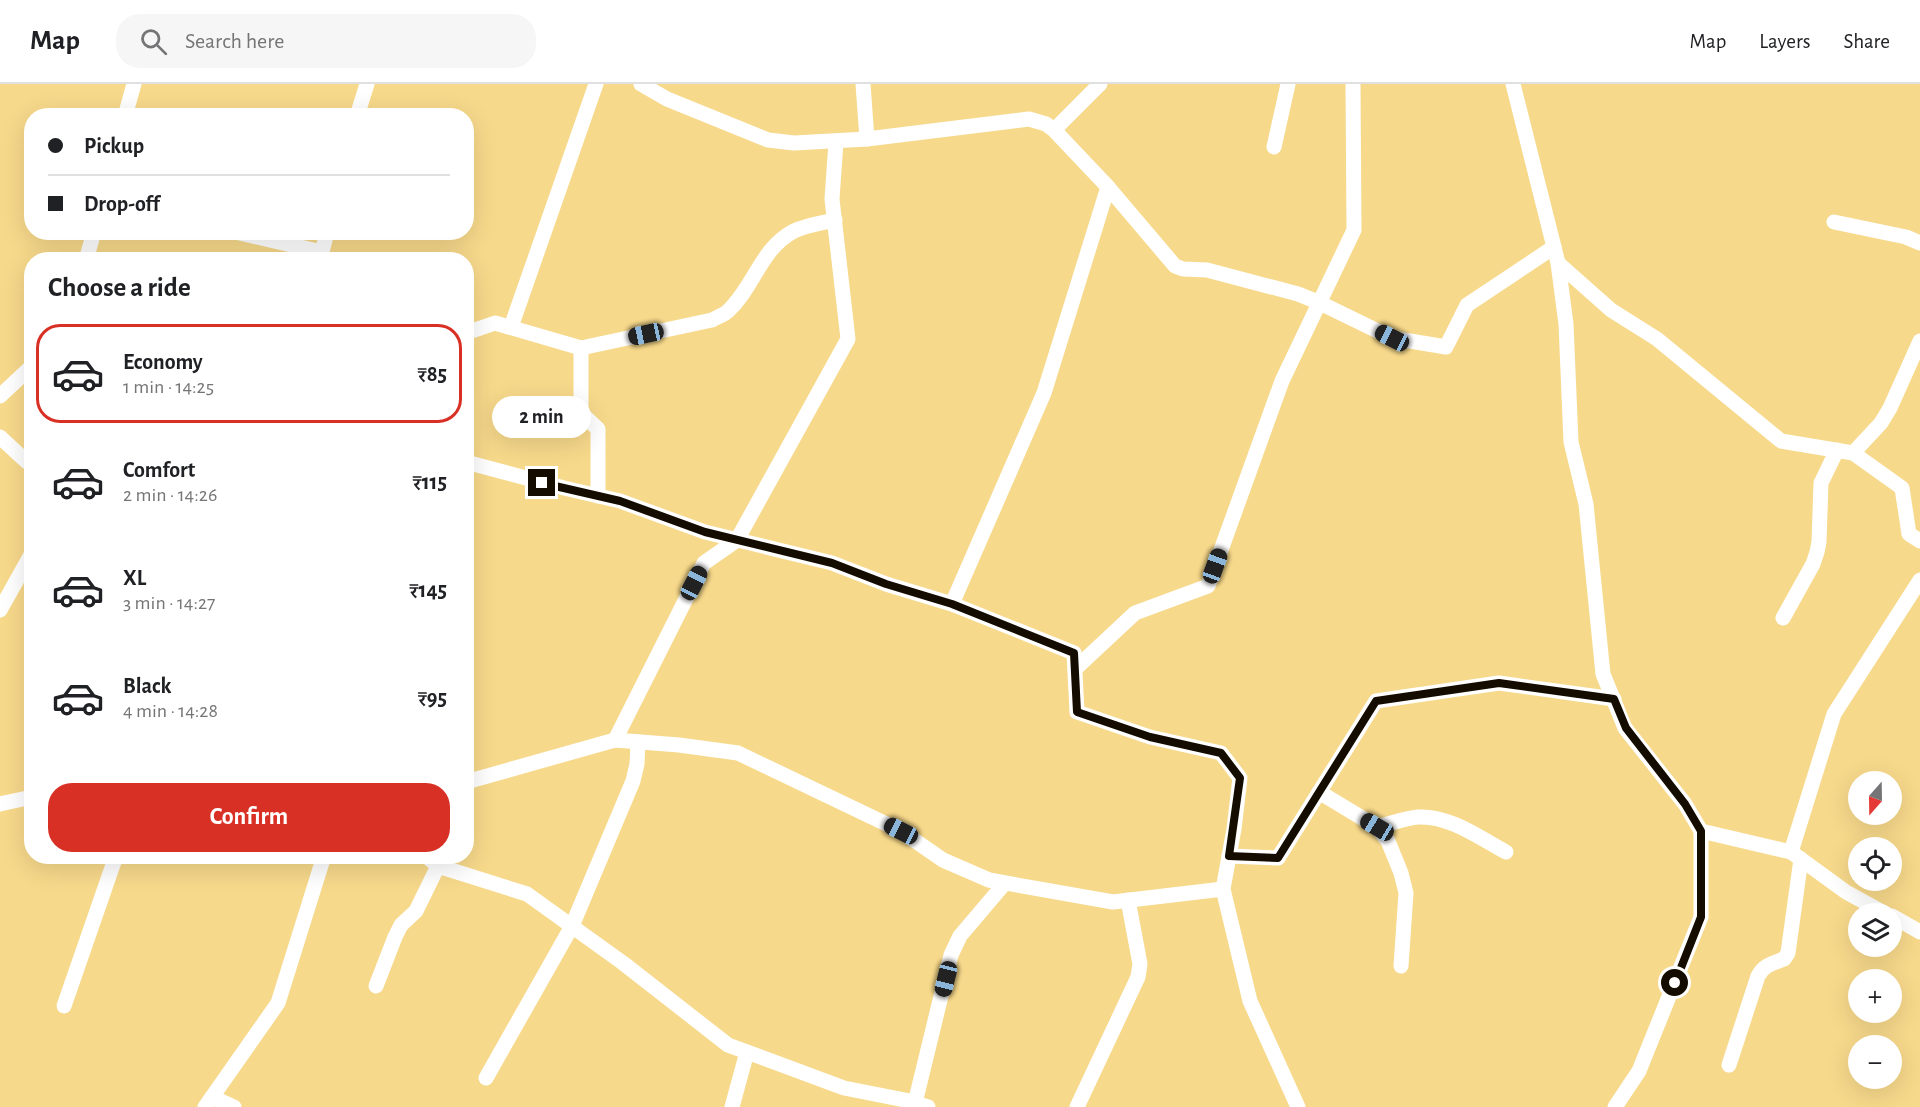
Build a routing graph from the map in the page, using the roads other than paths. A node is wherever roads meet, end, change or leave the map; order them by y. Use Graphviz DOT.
graph roads {
  1 [pos="134,84"];
  2 [pos="367,84"];
  3 [pos="596,84"];
  4 [pos="641,84"];
  5 [pos="863,84"];
  6 [pos="1100,84"];
  7 [pos="1288,84"];
  8 [pos="1353,84"];
  9 [pos="1513,84"];
  10 [pos="127,108"];
  11 [pos="360,108"];
  12 [pos="1054,129"];
  13 [pos="867,140"];
  14 [pos="836,142"];
  15 [pos="1274,147"];
  16 [pos="1108,187"];
  17 [pos="835,220"];
  18 [pos="1834,222"];
  19 [pos="264,240"];
  20 [pos="1920,243"];
  21 [pos="1554,247"];
  22 [pos="307,252"];
  23 [pos="1558,263"];
  24 [pos="1318,302"];
  25 [pos="511,327"];
  26 [pos="474,330"];
  27 [pos="1920,341"];
  28 [pos="581,348"];
  29 [pos="24,374"];
  30 [pos="0,396"];
  31 [pos="0,437"];
  32 [pos="1837,450"];
  33 [pos="1853,453"];
  34 [pos="24,459"];
  35 [pos="474,464"];
  36 [pos="598,496"];
  37 [pos="737,540"];
  38 [pos="1920,542"];
  39 [pos="24,567"];
  40 [pos="1920,580"];
  41 [pos="952,604"];
  42 [pos="0,610"];
  43 [pos="1784,618"];
  44 [pos="1075,669"];
  45 [pos="1614,699"];
  46 [pos="615,740"];
  47 [pos="638,742"];
  48 [pos="474,780"];
  49 [pos="1319,792"];
  50 [pos="24,799"];
  51 [pos="0,804"];
  52 [pos="1377,827"];
  53 [pos="1701,831"];
  54 [pos="1506,852"];
  55 [pos="1796,855"];
  56 [pos="1229,856"];
  57 [pos="113,864"];
  58 [pos="321,864"];
  59 [pos="431,864"];
  60 [pos="441,864"];
  61 [pos="1005,883"];
  62 [pos="1223,889"];
  63 [pos="1128,900"];
  64 [pos="1866,903"];
  65 [pos="1902,922"];
  66 [pos="572,926"];
  67 [pos="1920,932"];
  68 [pos="1401,966"];
  69 [pos="376,986"];
  70 [pos="64,1006"];
  71 [pos="747,1052"];
  72 [pos="1730,1065"];
  73 [pos="486,1078"];
  74 [pos="208,1102"];
  75 [pos="921,1105"];
  76 [pos="234,1107"];
  77 [pos="732,1107"];
  78 [pos="1077,1107"];
  79 [pos="1298,1107"];
  80 [pos="1615,1107"];
  1 -- 10 [label="street"];
  2 -- 11 [label="street"];
  3 -- 25 [label="street"];
  4 -- 14 [label="street"];
  5 -- 13 [label="street"];
  6 -- 12 [label="street"];
  7 -- 15 [label="street"];
  8 -- 24 [label="street"];
  9 -- 21 [label="street"];
  12 -- 13 [label="street"];
  12 -- 16 [label="street"];
  13 -- 14 [label="street"];
  14 -- 17 [label="street"];
  16 -- 24 [label="street"];
  16 -- 41 [label="street"];
  17 -- 28 [label="street"];
  17 -- 37 [label="street"];
  18 -- 20 [label="street"];
  19 -- 22 [label="street"];
  21 -- 23 [label="street"];
  21 -- 24 [label="street"];
  23 -- 32 [label="street"];
  23 -- 45 [label="street"];
  24 -- 44 [label="street"];
  25 -- 26 [label="street"];
  25 -- 28 [label="street"];
  27 -- 33 [label="street"];
  28 -- 36 [label="street"];
  29 -- 30 [label="street"];
  31 -- 34 [label="street"];
  32 -- 33 [label="street"];
  32 -- 43 [label="street"];
  33 -- 38 [label="street"];
  35 -- 36 [label="street"];
  36 -- 37 [label="street"];
  37 -- 41 [label="street"];
  37 -- 46 [label="street"];
  39 -- 42 [label="street"];
  40 -- 55 [label="street"];
  41 -- 44 [label="street"];
  44 -- 56 [label="street"];
  45 -- 49 [label="street"];
  45 -- 53 [label="street"];
  46 -- 47 [label="street"];
  46 -- 48 [label="street"];
  47 -- 61 [label="street"];
  47 -- 66 [label="street"];
  49 -- 52 [label="street"];
  49 -- 56 [label="street"];
  50 -- 51 [label="street"];
  52 -- 54 [label="street"];
  52 -- 68 [label="street"];
  53 -- 55 [label="street"];
  53 -- 80 [label="street"];
  55 -- 64 [label="street"];
  55 -- 72 [label="street"];
  56 -- 62 [label="street"];
  57 -- 70 [label="street"];
  58 -- 74 [label="street"];
  59 -- 69 [label="street"];
  60 -- 66 [label="street"];
  61 -- 63 [label="street"];
  61 -- 75 [label="street"];
  62 -- 63 [label="street"];
  62 -- 79 [label="street"];
  63 -- 78 [label="street"];
  65 -- 67 [label="street"];
  66 -- 71 [label="street"];
  66 -- 73 [label="street"];
  71 -- 75 [label="street"];
  71 -- 77 [label="street"];
  74 -- 76 [label="street"];
}
